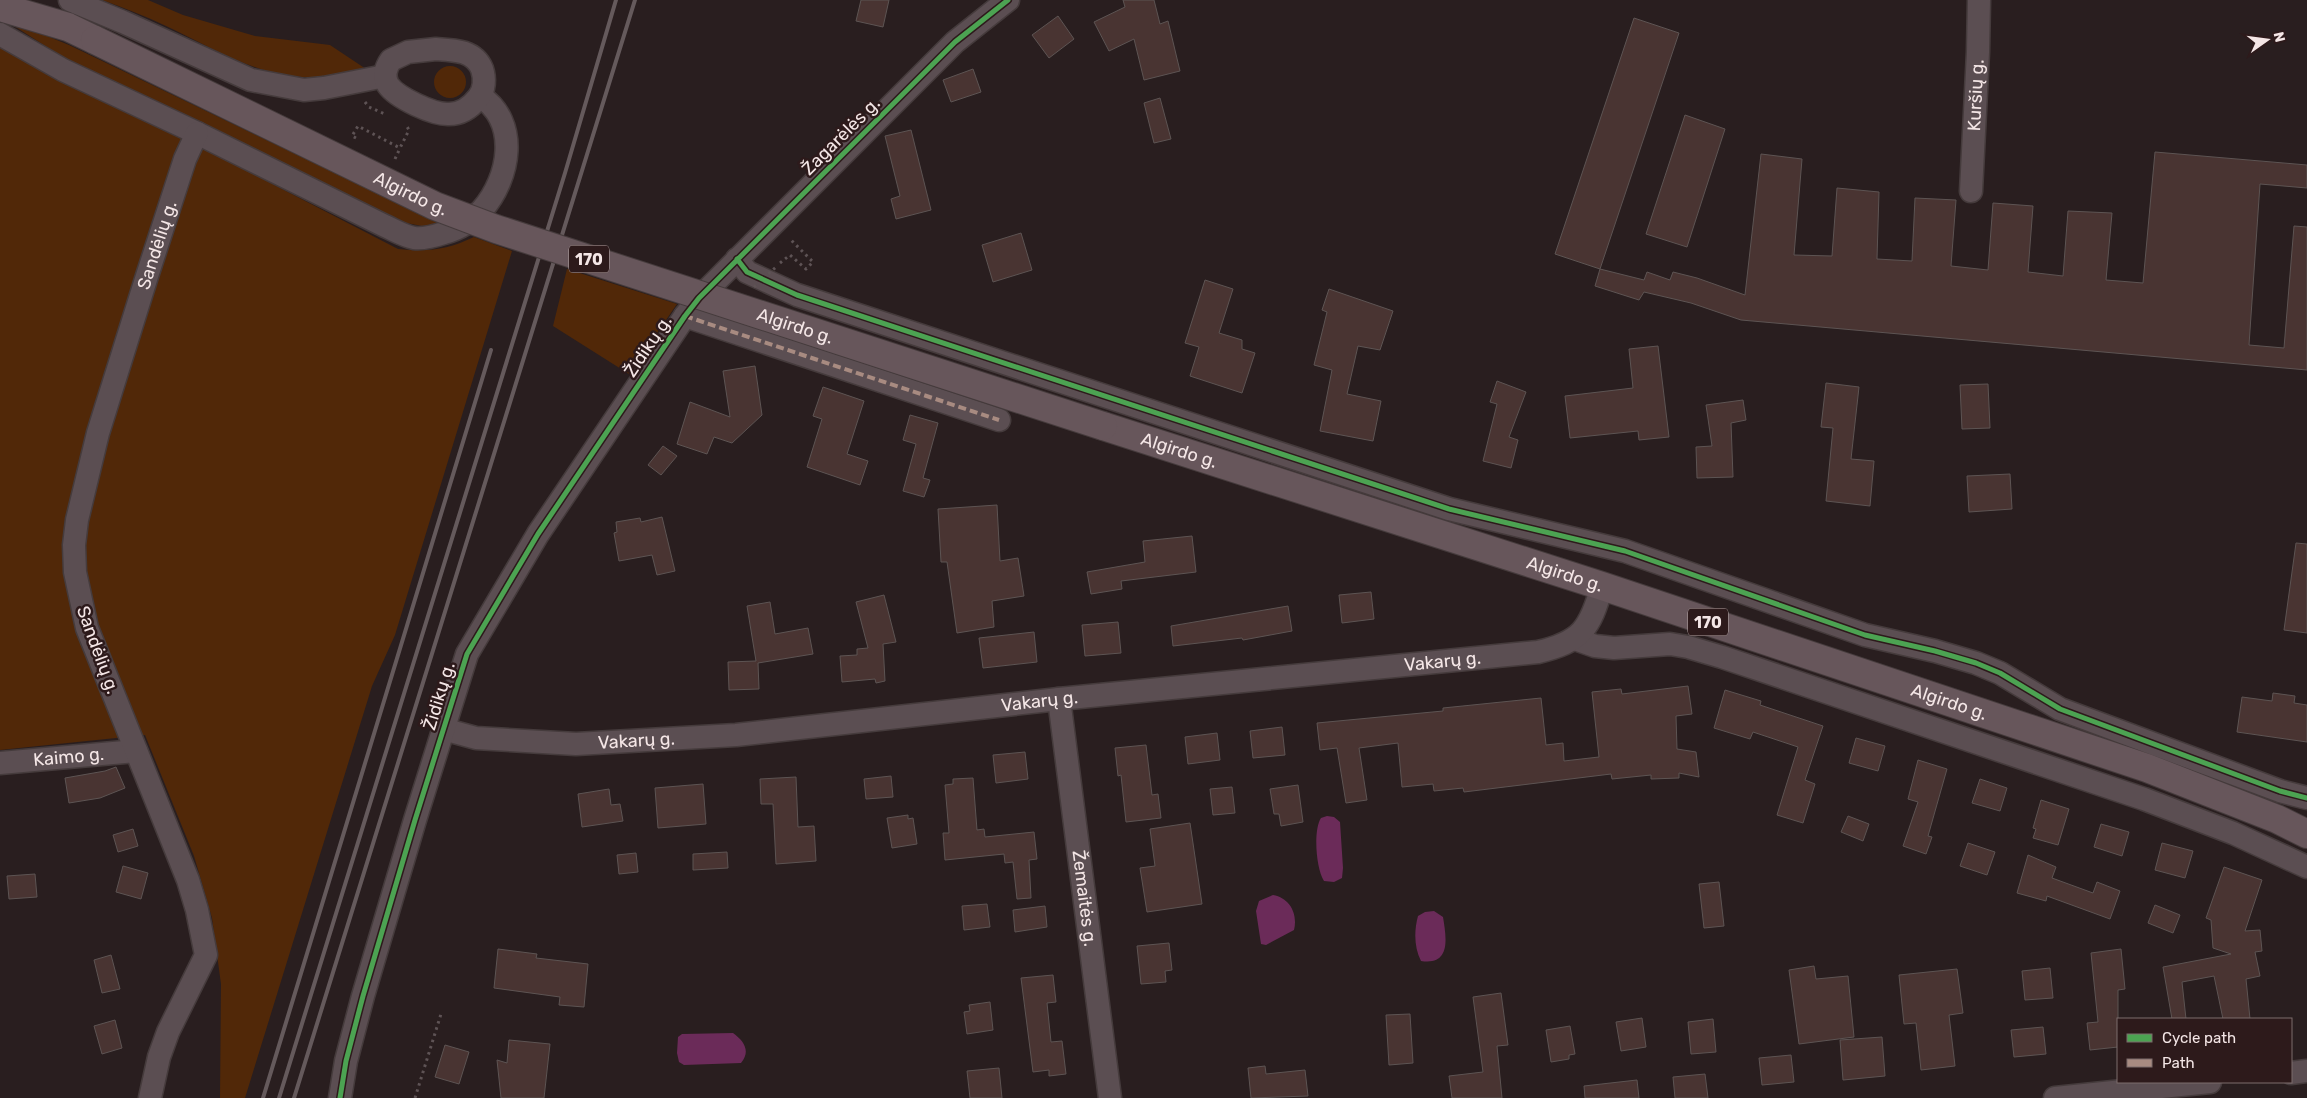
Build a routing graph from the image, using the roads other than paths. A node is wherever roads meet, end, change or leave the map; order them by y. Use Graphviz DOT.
graph roads {
  1 [pos="33,0"];
  2 [pos="70,0"];
  3 [pos="1008,0"];
  4 [pos="1979,0"];
  5 [pos="0,7"];
  6 [pos="68,27"];
  7 [pos="0,34"];
  8 [pos="385,76"];
  9 [pos="480,96"];
  10 [pos="197,133"];
  11 [pos="1971,191"];
  12 [pos="737,260"];
  13 [pos="699,298"];
  14 [pos="685,316"];
  15 [pos="999,420"];
  16 [pos="1602,586"];
  17 [pos="1575,639"];
  18 [pos="1059,699"];
  19 [pos="443,729"];
  20 [pos="136,751"];
  21 [pos="0,763"];
  22 [pos="2307,798"];
  23 [pos="2307,834"];
  24 [pos="2307,867"];
  25 [pos="2307,1072"];
  26 [pos="2292,1073"];
  27 [pos="2204,1083"];
  28 [pos="2140,1094"];
  29 [pos="150,1098"];
  30 [pos="340,1098"];
  31 [pos="1110,1098"];
  32 [pos="2055,1098"];
  1 -- 6 [label="main road, Algirdo g. / 170"];
  2 -- 8 [label="street"];
  3 -- 12 [label="street, Žagarėlės g."];
  4 -- 11 [label="street, Kuršių g."];
  5 -- 6 [label="main road, Algirdo g. / 170"];
  6 -- 16 [label="main road, Algirdo g. / 170, bridge"];
  7 -- 10 [label="street"];
  8 -- 9 [label="street"];
  8 -- 9 [label="street"];
  9 -- 10 [label="street"];
  10 -- 20 [label="street, Sandėlių g."];
  12 -- 13 [label="street, Žagarėlės g."];
  12 -- 22 [label="street"];
  13 -- 14 [label="street, Židikų g."];
  14 -- 15 [label="street"];
  14 -- 19 [label="street, Židikų g."];
  16 -- 17 [label="street"];
  16 -- 23 [label="main road, Algirdo g. / 170"];
  17 -- 18 [label="street, Vakarų g."];
  17 -- 24 [label="street, Algirdo g."];
  18 -- 19 [label="street, Vakarų g."];
  18 -- 31 [label="street, Žemaitės g."];
  19 -- 30 [label="street, Židikų g."];
  20 -- 21 [label="street, Kaimo g."];
  20 -- 29 [label="street, Sandėlių g."];
  25 -- 26 [label="street"];
  27 -- 28 [label="street"];
  28 -- 32 [label="street"];
}
